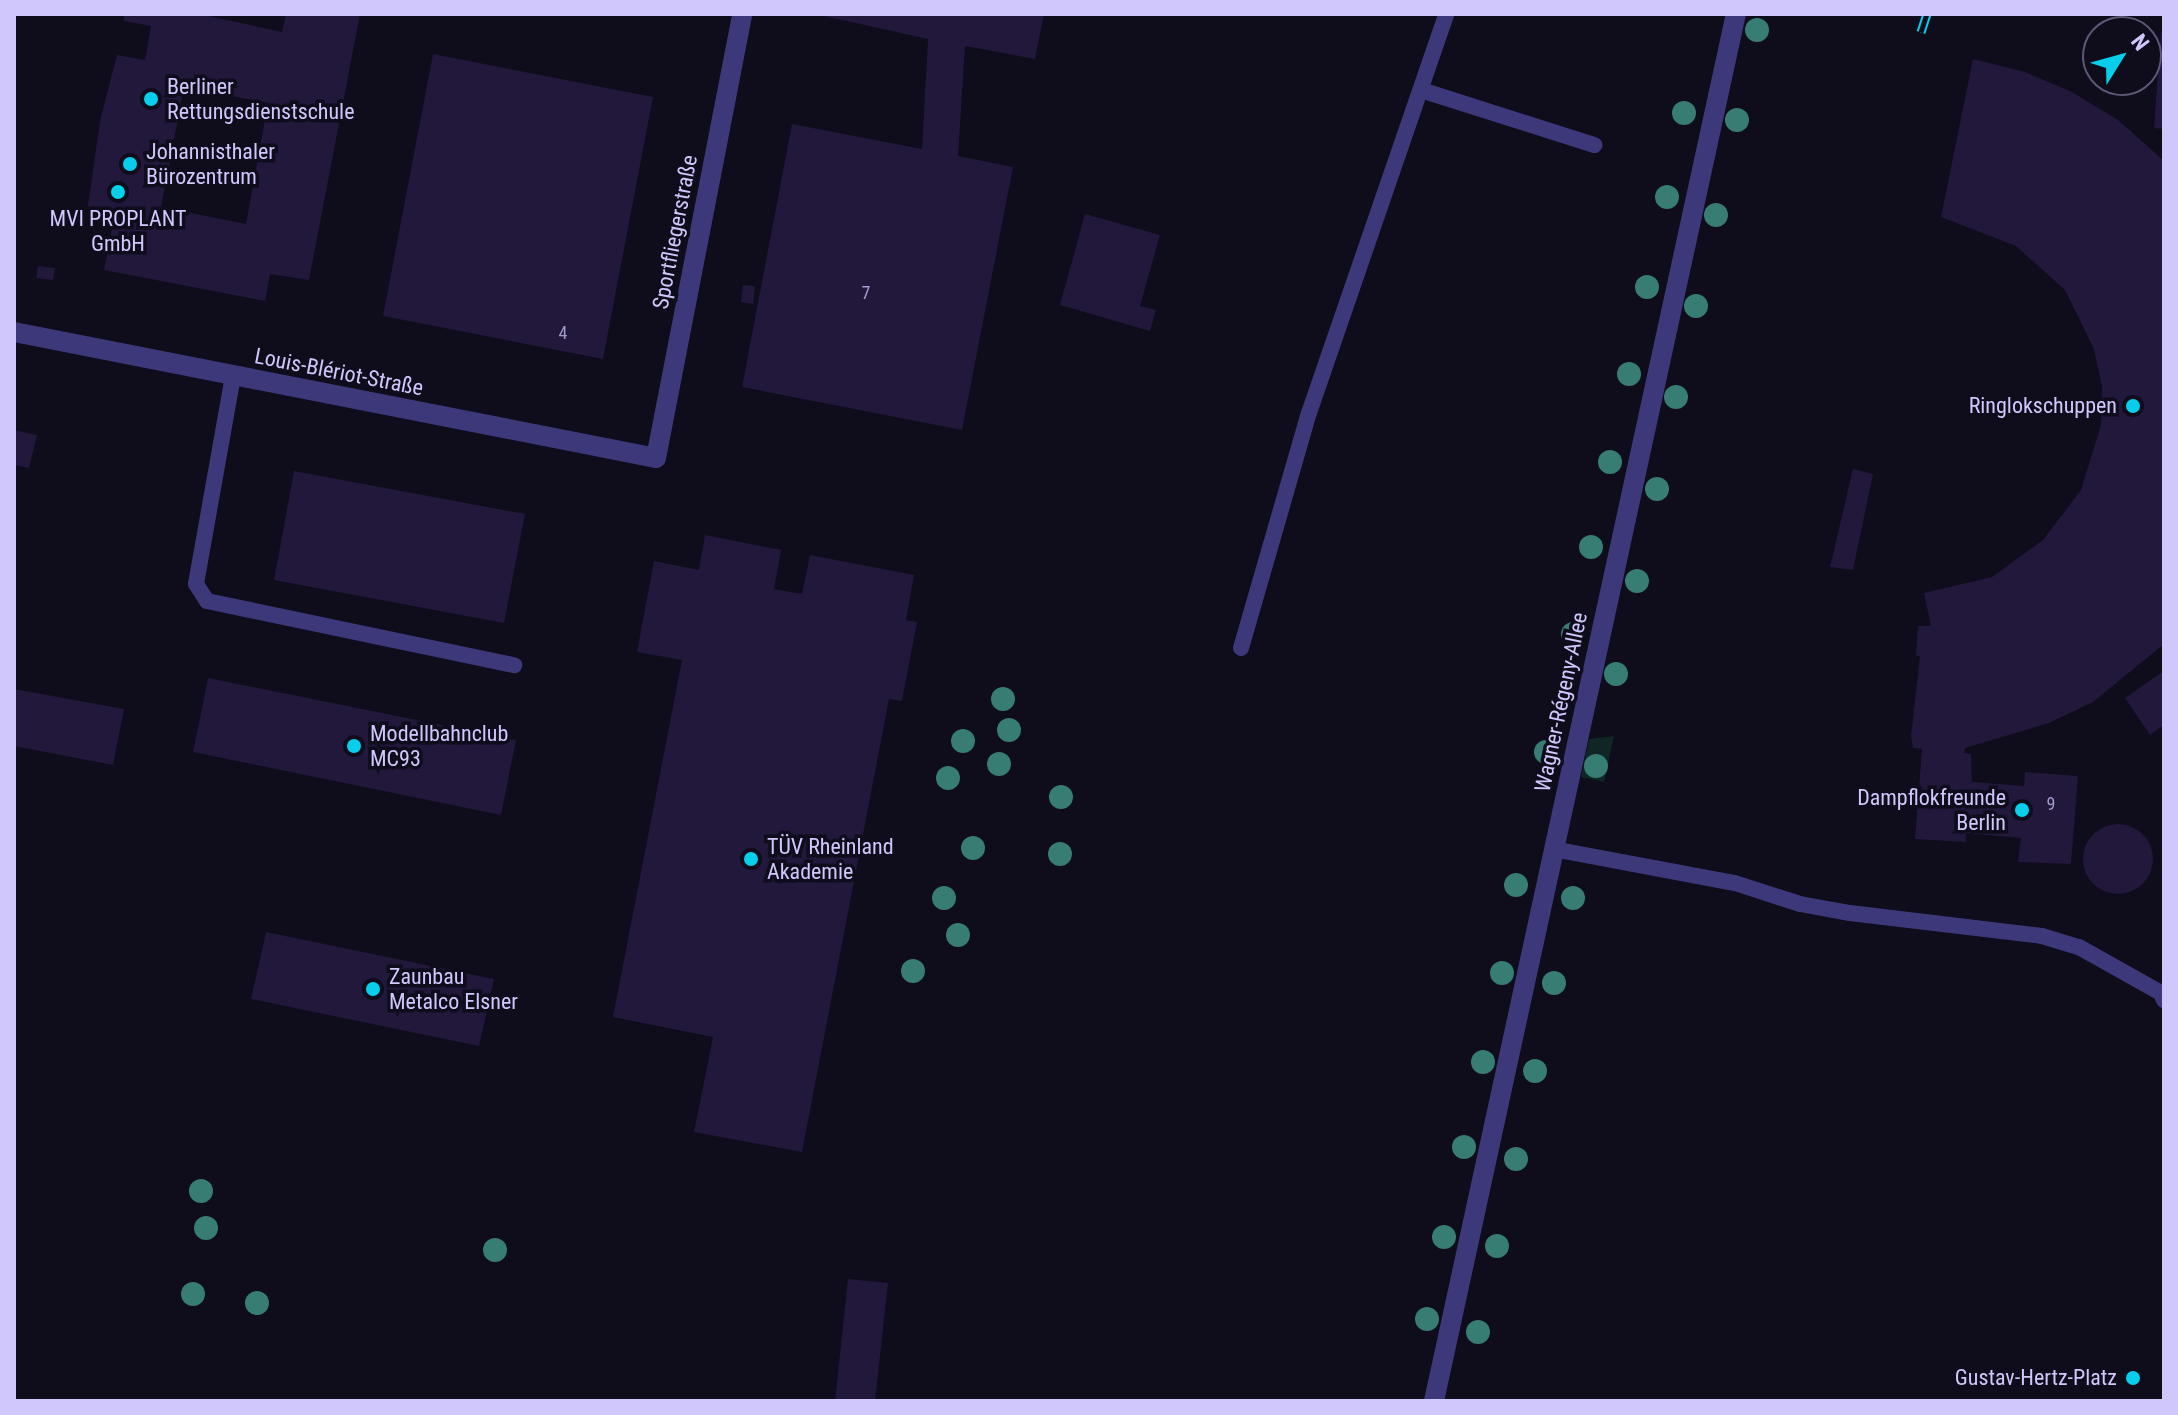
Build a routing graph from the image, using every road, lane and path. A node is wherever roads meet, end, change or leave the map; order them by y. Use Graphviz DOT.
graph roads {
  1 [pos="742,14"];
  2 [pos="1446,14"];
  3 [pos="1736,14"];
  4 [pos="1421,90"];
  5 [pos="1594,145"];
  6 [pos="14,332"];
  7 [pos="233,376"];
  8 [pos="656,458"];
  9 [pos="1241,648"];
  10 [pos="514,665"];
  11 [pos="1553,849"];
  12 [pos="2164,1000"];
  13 [pos="1434,1401"];
  1 -- 8 [label="street, Sportfliegerstraße"];
  2 -- 4 [label="lane"];
  3 -- 11 [label="street, Wagner-Régeny-Allee"];
  4 -- 5 [label="lane"];
  4 -- 9 [label="lane"];
  6 -- 7 [label="street, Louis-Blériot-Straße"];
  7 -- 8 [label="street, Louis-Blériot-Straße"];
  7 -- 10 [label="lane"];
  11 -- 12 [label="lane"];
  11 -- 13 [label="street, Wagner-Régeny-Allee"];
}
